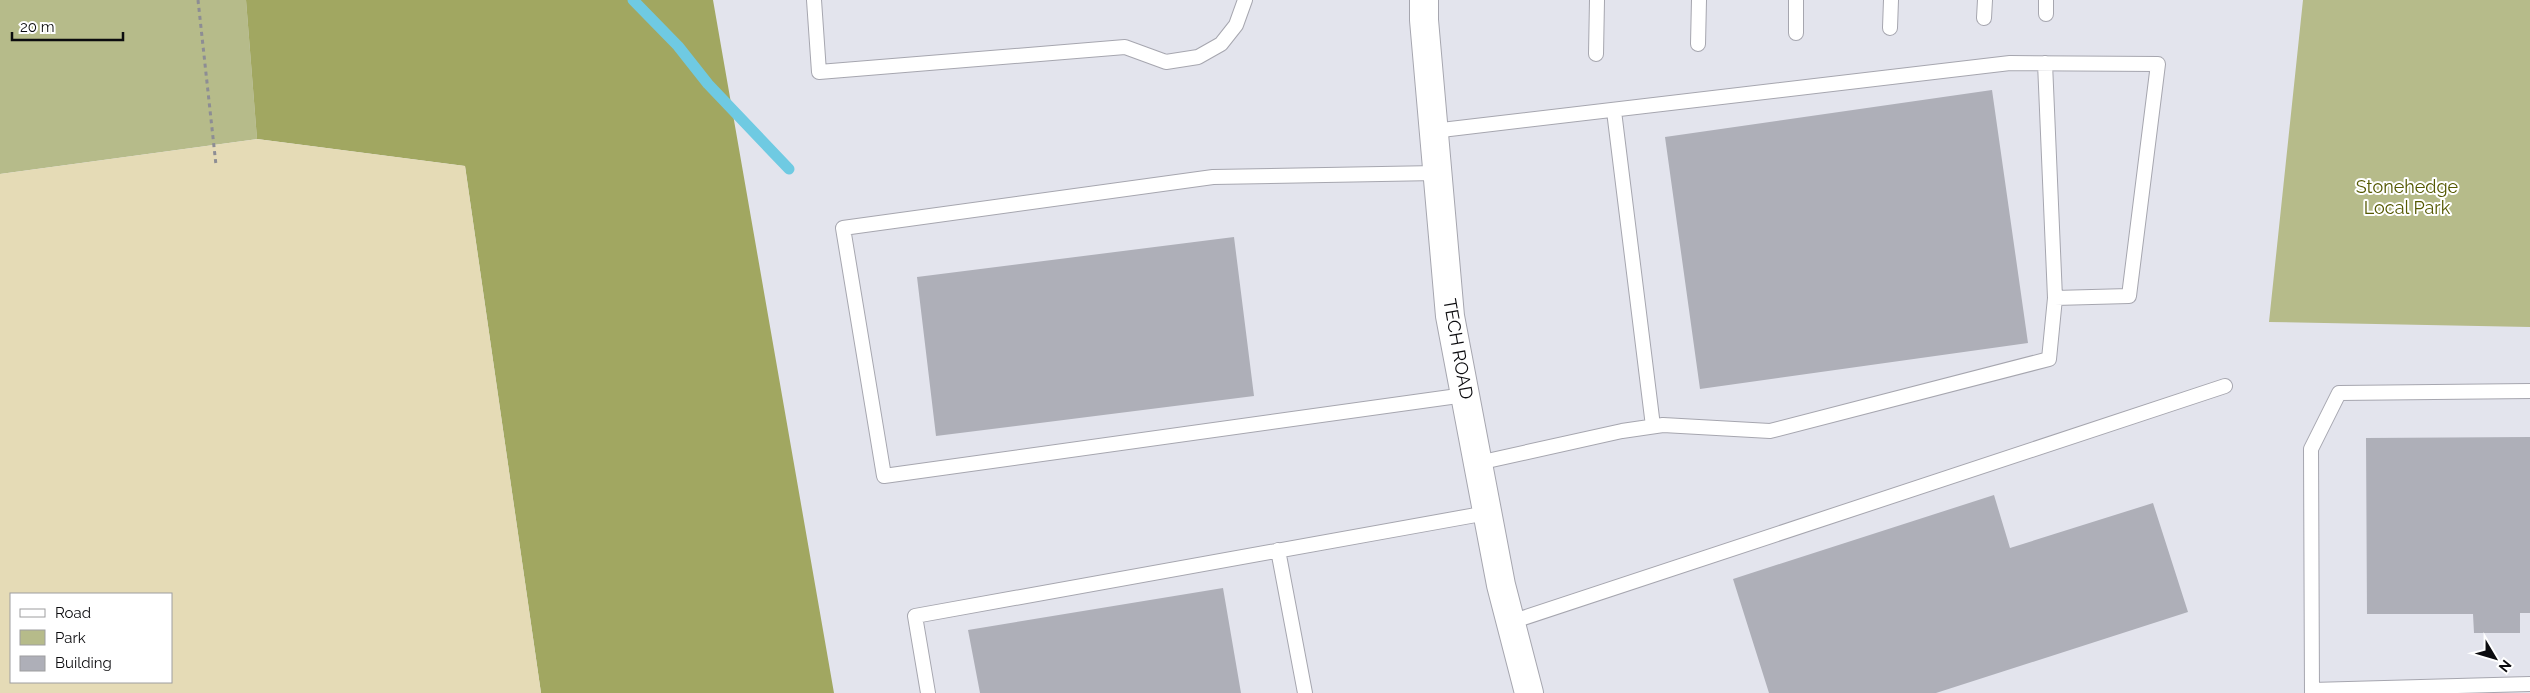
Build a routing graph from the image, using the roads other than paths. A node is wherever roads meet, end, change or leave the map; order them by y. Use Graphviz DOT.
graph roads {
  1 [pos="814,0"];
  2 [pos="1245,0"];
  3 [pos="1424,0"];
  4 [pos="1597,0"];
  5 [pos="1699,0"];
  6 [pos="1796,0"];
  7 [pos="1891,0"];
  8 [pos="1984,0"];
  9 [pos="1984,18"];
  10 [pos="1890,28"];
  11 [pos="1796,33"];
  12 [pos="1698,44"];
  13 [pos="1596,54"];
  14 [pos="2045,63"];
  15 [pos="1614,111"];
  16 [pos="1433,131"];
  17 [pos="1437,173"];
  18 [pos="2055,298"];
  19 [pos="2225,386"];
  20 [pos="2530,391"];
  21 [pos="1465,395"];
  22 [pos="1653,426"];
  23 [pos="1478,463"];
  24 [pos="1487,513"];
  25 [pos="1278,550"];
  26 [pos="1511,622"];
  27 [pos="2530,684"];
  28 [pos="2312,692"];
  29 [pos="928,693"];
  30 [pos="1305,693"];
  31 [pos="1530,693"];
  1 -- 2 [label="lane"];
  3 -- 16 [label="street, TECH ROAD"];
  4 -- 13 [label="lane"];
  5 -- 12 [label="lane"];
  6 -- 11 [label="lane"];
  7 -- 10 [label="lane"];
  8 -- 9 [label="lane"];
  14 -- 15 [label="lane"];
  14 -- 18 [label="lane"];
  14 -- 18 [label="lane"];
  15 -- 16 [label="lane"];
  15 -- 22 [label="lane"];
  16 -- 17 [label="street, TECH ROAD"];
  17 -- 21 [label="street, TECH ROAD"];
  17 -- 21 [label="lane"];
  18 -- 22 [label="lane"];
  19 -- 26 [label="lane"];
  20 -- 28 [label="lane"];
  21 -- 23 [label="street, TECH ROAD"];
  22 -- 23 [label="lane"];
  23 -- 24 [label="street, TECH ROAD"];
  24 -- 25 [label="lane"];
  24 -- 26 [label="street, TECH ROAD"];
  25 -- 29 [label="lane"];
  25 -- 30 [label="lane"];
  26 -- 31 [label="street, TECH ROAD"];
  27 -- 28 [label="lane"];
}
